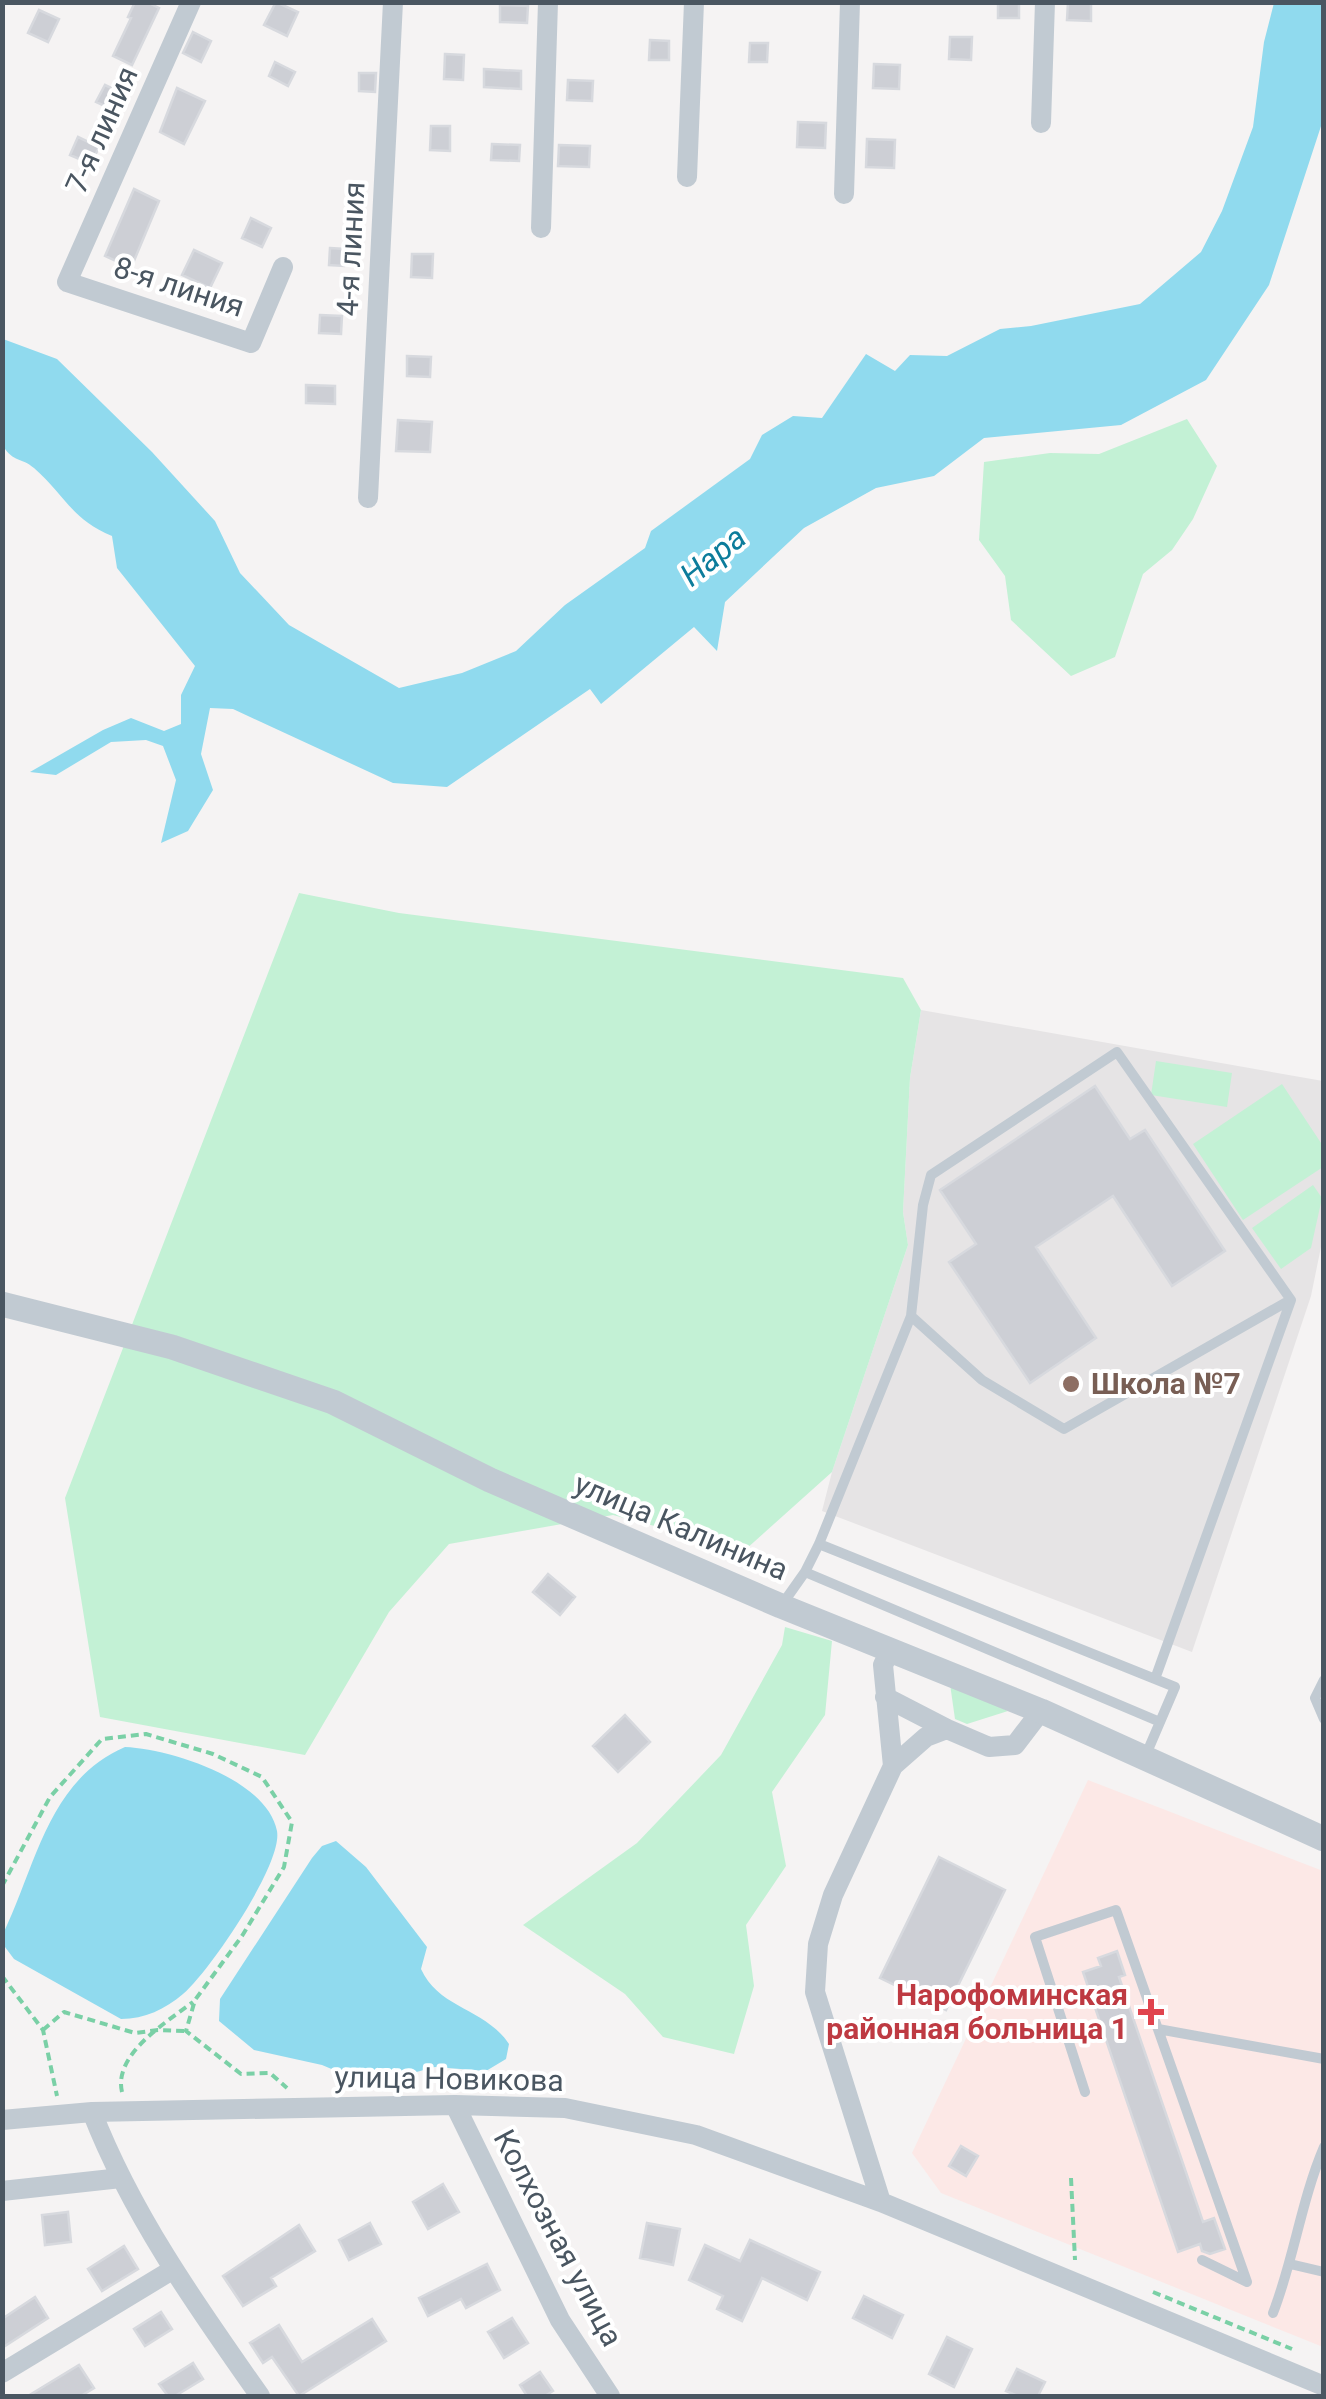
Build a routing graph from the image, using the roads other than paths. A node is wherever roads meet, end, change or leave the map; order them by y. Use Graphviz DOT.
graph roads {
  1 [pos="191,2"];
  2 [pos="393,2"];
  3 [pos="548,2"];
  4 [pos="694,2"];
  5 [pos="850,2"];
  6 [pos="1045,2"];
  7 [pos="1041,123"];
  8 [pos="687,177"];
  9 [pos="844,194"];
  10 [pos="541,228"];
  11 [pos="283,267"];
  12 [pos="67,282"];
  13 [pos="368,498"];
  14 [pos="1291,1300"];
  15 [pos="2,1304"];
  16 [pos="911,1316"];
  17 [pos="819,1544"];
  18 [pos="805,1572"];
  19 [pos="781,1606"];
  20 [pos="891,1649"];
  21 [pos="1155,1679"];
  22 [pos="1324,1680"];
  23 [pos="884,1698"];
  24 [pos="1041,1711"];
  25 [pos="1324,1719"];
  26 [pos="1160,1722"];
  27 [pos="948,1729"];
  28 [pos="1145,1758"];
  29 [pos="893,1766"];
  30 [pos="1324,1838"];
  31 [pos="1158,2029"];
  32 [pos="1324,2059"];
  33 [pos="1085,2092"];
  34 [pos="455,2105"];
  35 [pos="92,2112"];
  36 [pos="2,2120"];
  37 [pos="1324,2147"];
  38 [pos="121,2178"];
  39 [pos="2,2190"];
  40 [pos="882,2202"];
  41 [pos="1202,2260"];
  42 [pos="1290,2264"];
  43 [pos="172,2270"];
  44 [pos="1324,2272"];
  45 [pos="1273,2314"];
  46 [pos="2,2373"];
  47 [pos="1324,2386"];
  48 [pos="260,2396"];
  49 [pos="610,2396"];
  1 -- 12 [label="street, 7-я линия"];
  2 -- 13 [label="street, 4-я линия"];
  3 -- 10 [label="street"];
  4 -- 8 [label="street"];
  5 -- 9 [label="street"];
  6 -- 7 [label="street"];
  11 -- 12 [label="street, 8-я линия"];
  14 -- 16 [label="lane"];
  14 -- 16 [label="lane"];
  14 -- 21 [label="lane"];
  15 -- 19 [label="street, улица Калинина"];
  16 -- 17 [label="lane"];
  17 -- 18 [label="lane"];
  17 -- 21 [label="lane"];
  18 -- 19 [label="lane"];
  18 -- 26 [label="lane"];
  19 -- 20 [label="street, улица Калинина"];
  20 -- 23 [label="street"];
  20 -- 24 [label="street, улица Калинина"];
  21 -- 26 [label="lane"];
  22 -- 25 [label="lane"];
  23 -- 27 [label="street"];
  23 -- 29 [label="street"];
  24 -- 27 [label="street"];
  24 -- 28 [label="street, улица Калинина"];
  26 -- 28 [label="lane"];
  27 -- 29 [label="street"];
  28 -- 30 [label="street, улица Калинина"];
  29 -- 40 [label="street"];
  31 -- 32 [label="lane"];
  31 -- 33 [label="lane"];
  31 -- 41 [label="lane"];
  34 -- 35 [label="street, улица Новикова"];
  34 -- 40 [label="street, улица Новикова"];
  34 -- 49 [label="street, Колхозная улица"];
  35 -- 36 [label="street, улица Новикова"];
  35 -- 38 [label="street"];
  37 -- 42 [label="lane"];
  38 -- 39 [label="street"];
  38 -- 43 [label="street"];
  40 -- 47 [label="street, улица Новикова"];
  42 -- 44 [label="lane"];
  42 -- 45 [label="lane"];
  43 -- 46 [label="street"];
  43 -- 48 [label="street"];
}
